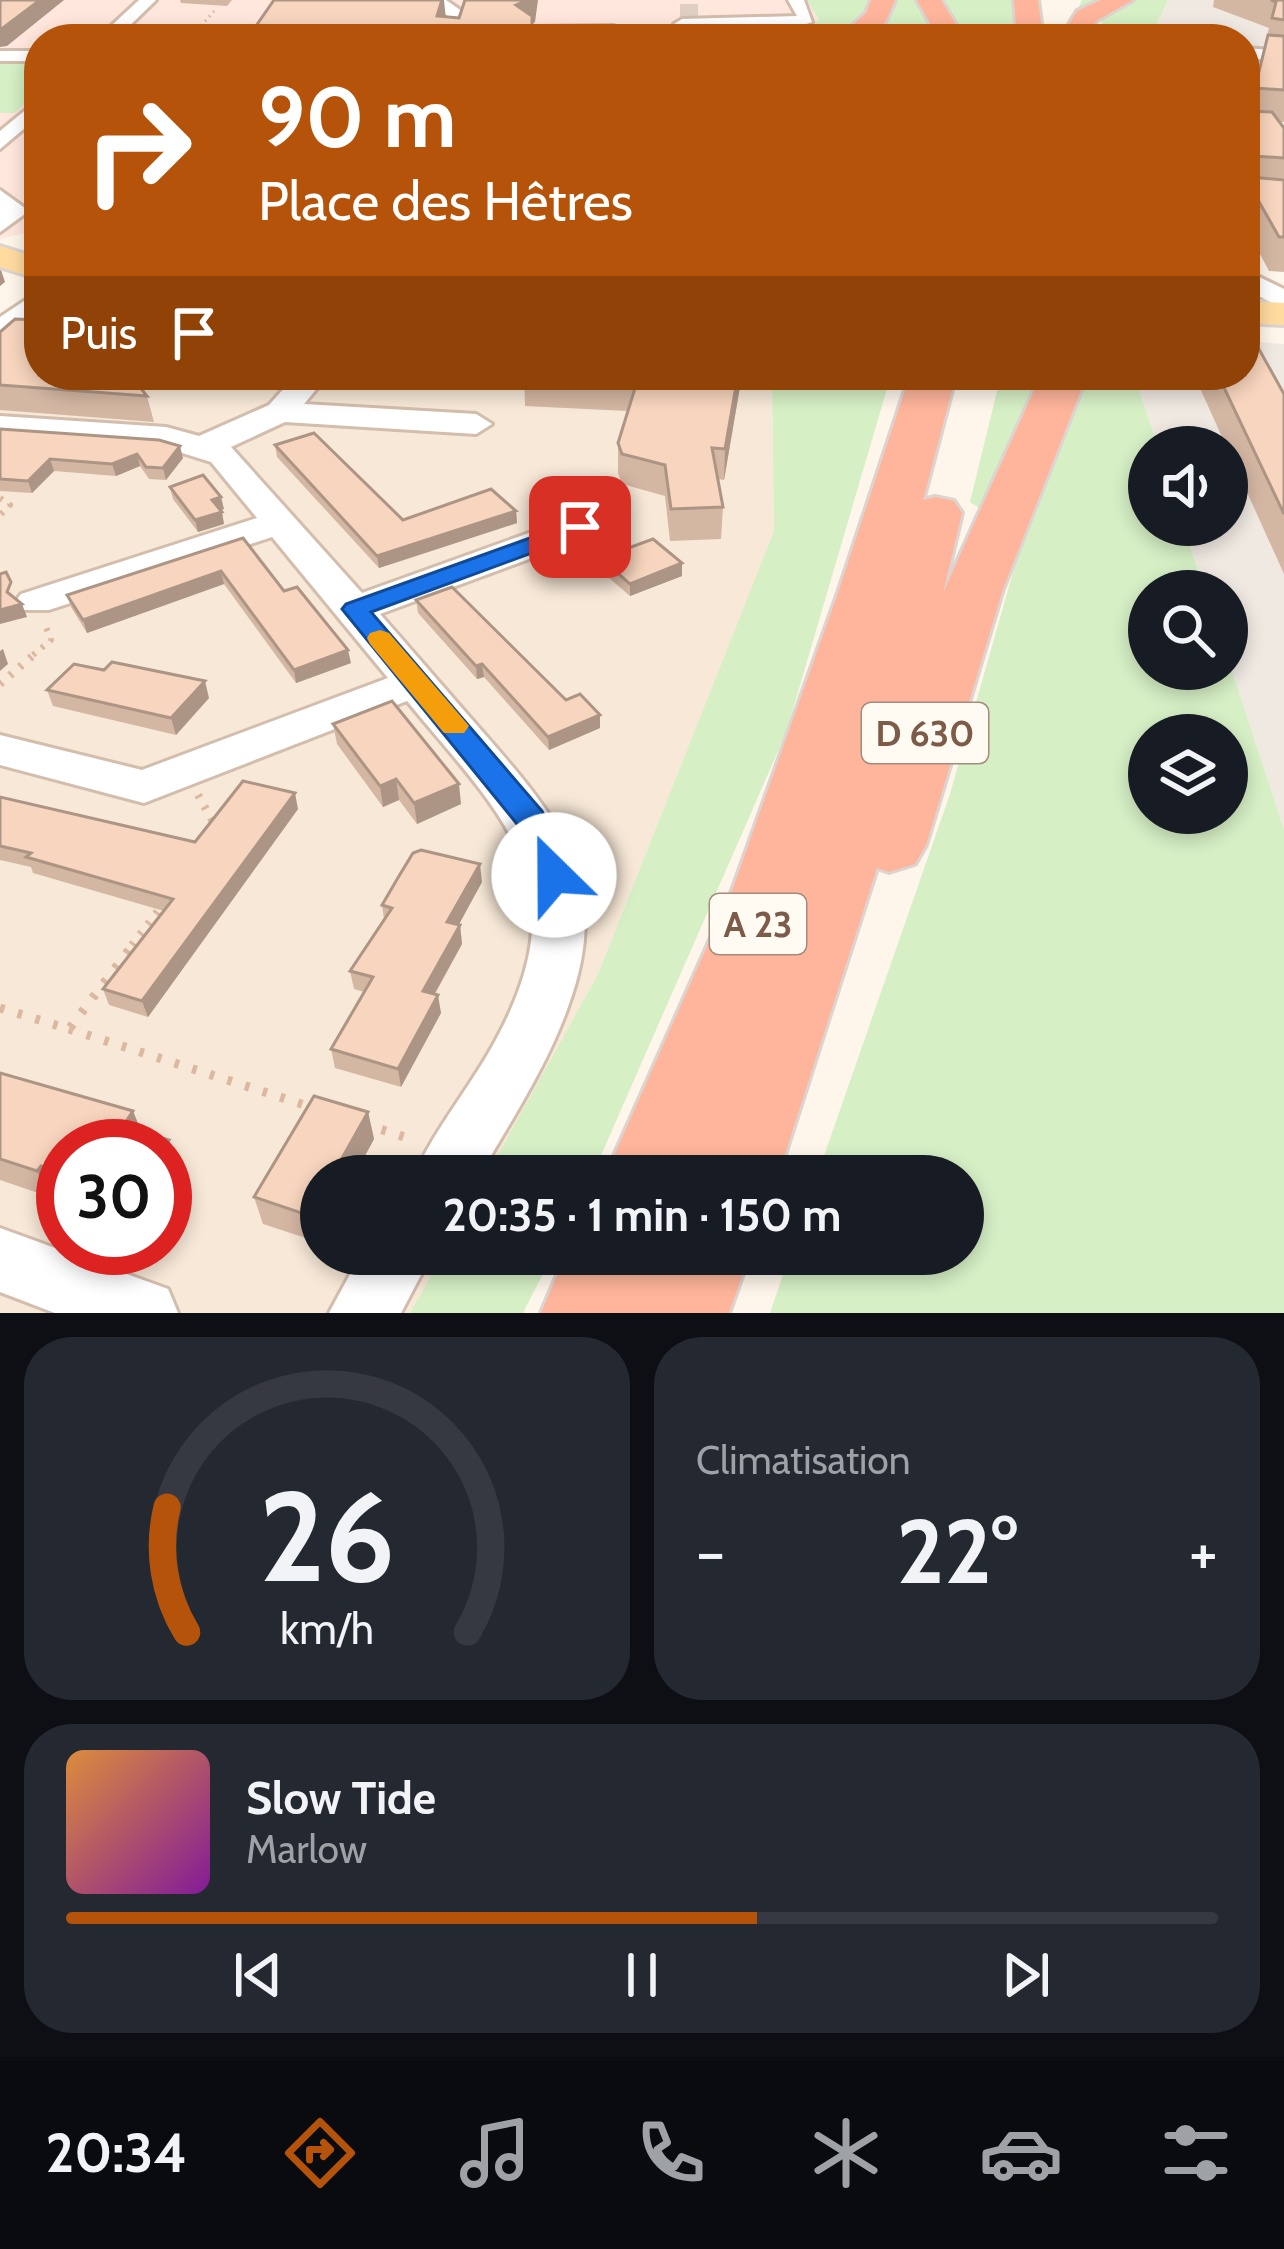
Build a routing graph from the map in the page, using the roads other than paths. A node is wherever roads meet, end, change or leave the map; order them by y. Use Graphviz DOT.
graph roads {
  1 [pos="148,0"];
  2 [pos="436,0"];
  3 [pos="796,0"];
  4 [pos="1121,0"];
  5 [pos="612,10"];
  6 [pos="122,24"];
  7 [pos="458,24"];
  8 [pos="611,24"];
  9 [pos="682,24"];
  10 [pos="1081,24"];
  11 [pos="24,120"];
  12 [pos="0,143"];
  13 [pos="0,196"];
  14 [pos="0,225"];
  15 [pos="24,312"];
  16 [pos="0,332"];
  17 [pos="300,390"];
  18 [pos="928,390"];
  19 [pos="967,390"];
  20 [pos="1058,390"];
  21 [pos="280,412"];
  22 [pos="476,424"];
  23 [pos="0,426"];
  24 [pos="205,446"];
  25 [pos="281,522"];
  26 [pos="580,527"];
  27 [pos="35,602"];
  28 [pos="355,609"];
  29 [pos="417,682"];
  30 [pos="0,750"];
  31 [pos="769,1080"];
  32 [pos="458,1155"];
  33 [pos="661,1155"];
  34 [pos="739,1155"];
  35 [pos="0,1260"];
  36 [pos="386,1275"];
  37 [pos="608,1275"];
  38 [pos="693,1275"];
  39 [pos="144,1313"];
  40 [pos="363,1313"];
  41 [pos="592,1313"];
  42 [pos="678,1313"];
  1 -- 6 [label="street"];
  2 -- 7 [label="street"];
  3 -- 9 [label="street"];
  4 -- 10 [label="highway"];
  5 -- 8 [label="street"];
  11 -- 12 [label="street"];
  13 -- 14 [label="street"];
  15 -- 16 [label="street"];
  17 -- 21 [label="street"];
  18 -- 33 [label="highway, A 23"];
  19 -- 31 [label="highway, A 23"];
  20 -- 31 [label="highway, D 630"];
  21 -- 22 [label="street"];
  21 -- 24 [label="street"];
  23 -- 24 [label="street"];
  24 -- 25 [label="street"];
  25 -- 27 [label="street"];
  25 -- 28 [label="street"];
  26 -- 28 [label="street"];
  28 -- 29 [label="street"];
  29 -- 30 [label="street"];
  29 -- 32 [label="street"];
  31 -- 34 [label="highway, A 23"];
  35 -- 39 [label="street"];
  36 -- 40 [label="street"];
  37 -- 41 [label="highway"];
  38 -- 42 [label="highway"];
}
